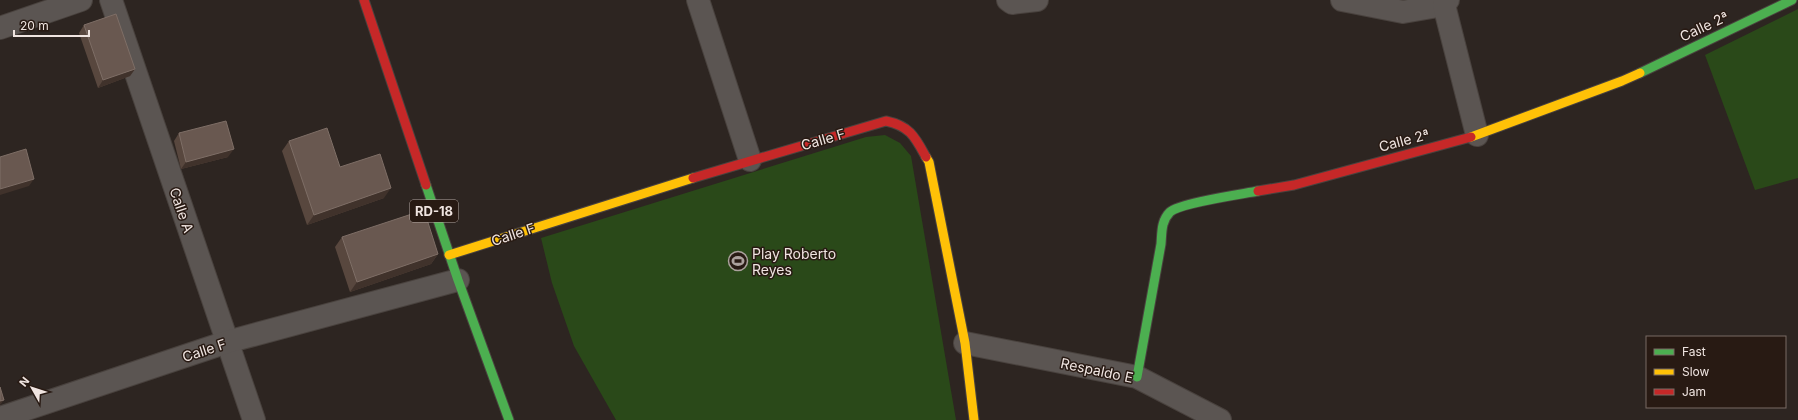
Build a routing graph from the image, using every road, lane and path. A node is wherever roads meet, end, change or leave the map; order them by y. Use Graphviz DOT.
graph roads {
  1 [pos="81,0"];
  2 [pos="111,0"];
  3 [pos="364,0"];
  4 [pos="698,0"];
  5 [pos="1008,0"];
  6 [pos="1037,0"];
  7 [pos="1342,0"];
  8 [pos="1792,0"];
  9 [pos="1446,2"];
  10 [pos="0,28"];
  11 [pos="1477,135"];
  12 [pos="750,160"];
  13 [pos="449,255"];
  14 [pos="458,280"];
  15 [pos="227,342"];
  16 [pos="966,343"];
  17 [pos="1137,377"];
  18 [pos="3,413"];
  19 [pos="254,420"];
  20 [pos="509,420"];
  21 [pos="974,420"];
  22 [pos="1220,420"];
  1 -- 10 [label="street"];
  2 -- 15 [label="street, Calle A"];
  3 -- 13 [label="street, RD-18"];
  4 -- 12 [label="street"];
  5 -- 6 [label="street"];
  7 -- 9 [label="street"];
  8 -- 11 [label="street, Calle 2ª"];
  9 -- 11 [label="street"];
  11 -- 17 [label="street, Calle 2ª"];
  12 -- 13 [label="street, Calle F"];
  12 -- 16 [label="street, Calle F"];
  13 -- 14 [label="street, RD-18"];
  14 -- 15 [label="street, Calle F"];
  14 -- 20 [label="street, RD-18"];
  15 -- 18 [label="street, Calle F"];
  15 -- 19 [label="street, Calle A"];
  16 -- 17 [label="street, Respaldo E"];
  16 -- 21 [label="street, Calle F"];
  17 -- 22 [label="street, Respaldo E"];
}
